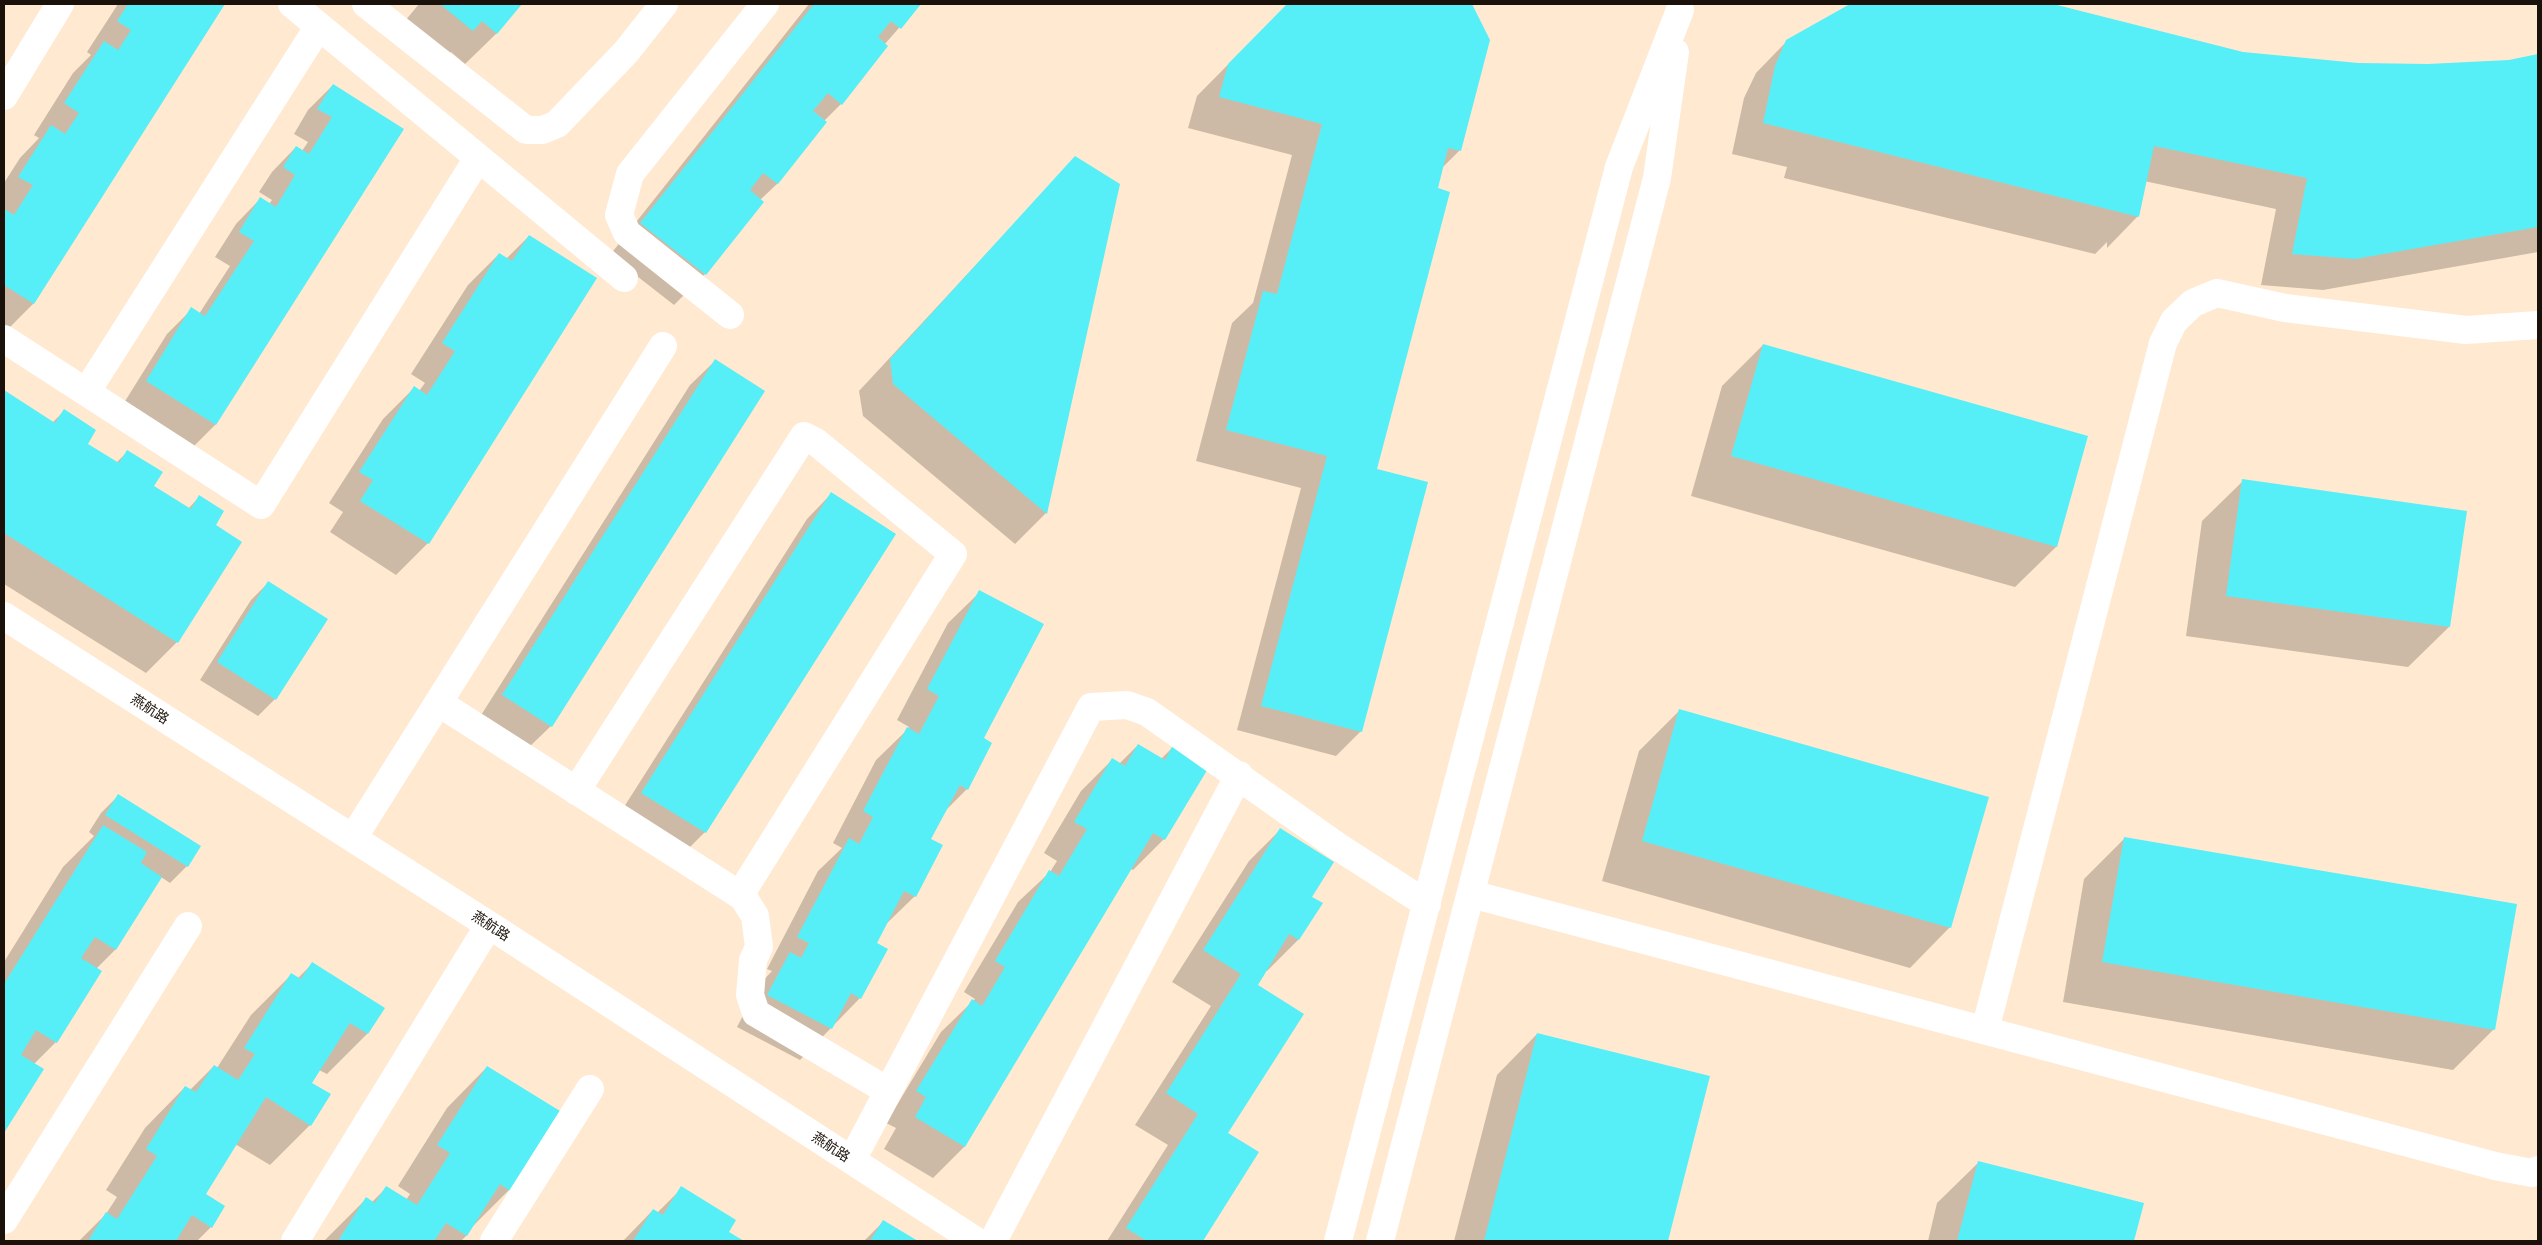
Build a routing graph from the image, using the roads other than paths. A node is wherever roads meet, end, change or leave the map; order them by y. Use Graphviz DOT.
graph roads {
  1 [pos="60,4"];
  2 [pos="292,4"];
  3 [pos="366,4"];
  4 [pos="664,4"];
  5 [pos="765,4"];
  6 [pos="1681,7"];
  7 [pos="319,26"];
  8 [pos="4,96"];
  9 [pos="478,158"];
  10 [pos="624,278"];
  11 [pos="730,316"];
  12 [pos="2538,325"];
  13 [pos="4,338"];
  14 [pos="663,346"];
  15 [pos="87,391"];
  16 [pos="4,616"];
  17 [pos="439,703"];
  18 [pos="1239,775"];
  19 [pos="576,790"];
  20 [pos="353,838"];
  21 [pos="1471,894"];
  22 [pos="740,895"];
  23 [pos="1427,904"];
  24 [pos="489,925"];
  25 [pos="188,926"];
  26 [pos="1985,1030"];
  27 [pos="590,1089"];
  28 [pos="888,1091"];
  29 [pos="852,1160"];
  30 [pos="2538,1170"];
  31 [pos="4,1220"];
  32 [pos="295,1241"];
  33 [pos="494,1241"];
  34 [pos="976,1241"];
  35 [pos="993,1241"];
  36 [pos="1338,1241"];
  37 [pos="1380,1241"];
  1 -- 8 [label="street"];
  2 -- 7 [label="street"];
  3 -- 4 [label="street"];
  5 -- 11 [label="street"];
  6 -- 21 [label="street"];
  6 -- 23 [label="street"];
  7 -- 9 [label="street"];
  7 -- 15 [label="street"];
  9 -- 10 [label="street"];
  9 -- 15 [label="street"];
  12 -- 26 [label="street"];
  13 -- 15 [label="street"];
  14 -- 17 [label="street"];
  16 -- 20 [label="street, 燕航路"];
  17 -- 19 [label="street"];
  17 -- 20 [label="street"];
  18 -- 23 [label="street"];
  18 -- 28 [label="street"];
  18 -- 35 [label="street"];
  19 -- 22 [label="street"];
  19 -- 22 [label="street"];
  20 -- 24 [label="street, 燕航路"];
  21 -- 26 [label="street"];
  21 -- 37 [label="street"];
  22 -- 28 [label="street"];
  23 -- 36 [label="street"];
  24 -- 29 [label="street, 燕航路"];
  24 -- 32 [label="street"];
  25 -- 31 [label="street"];
  26 -- 30 [label="street"];
  27 -- 33 [label="street"];
  28 -- 29 [label="street"];
  29 -- 34 [label="street, 燕航路"];
}
